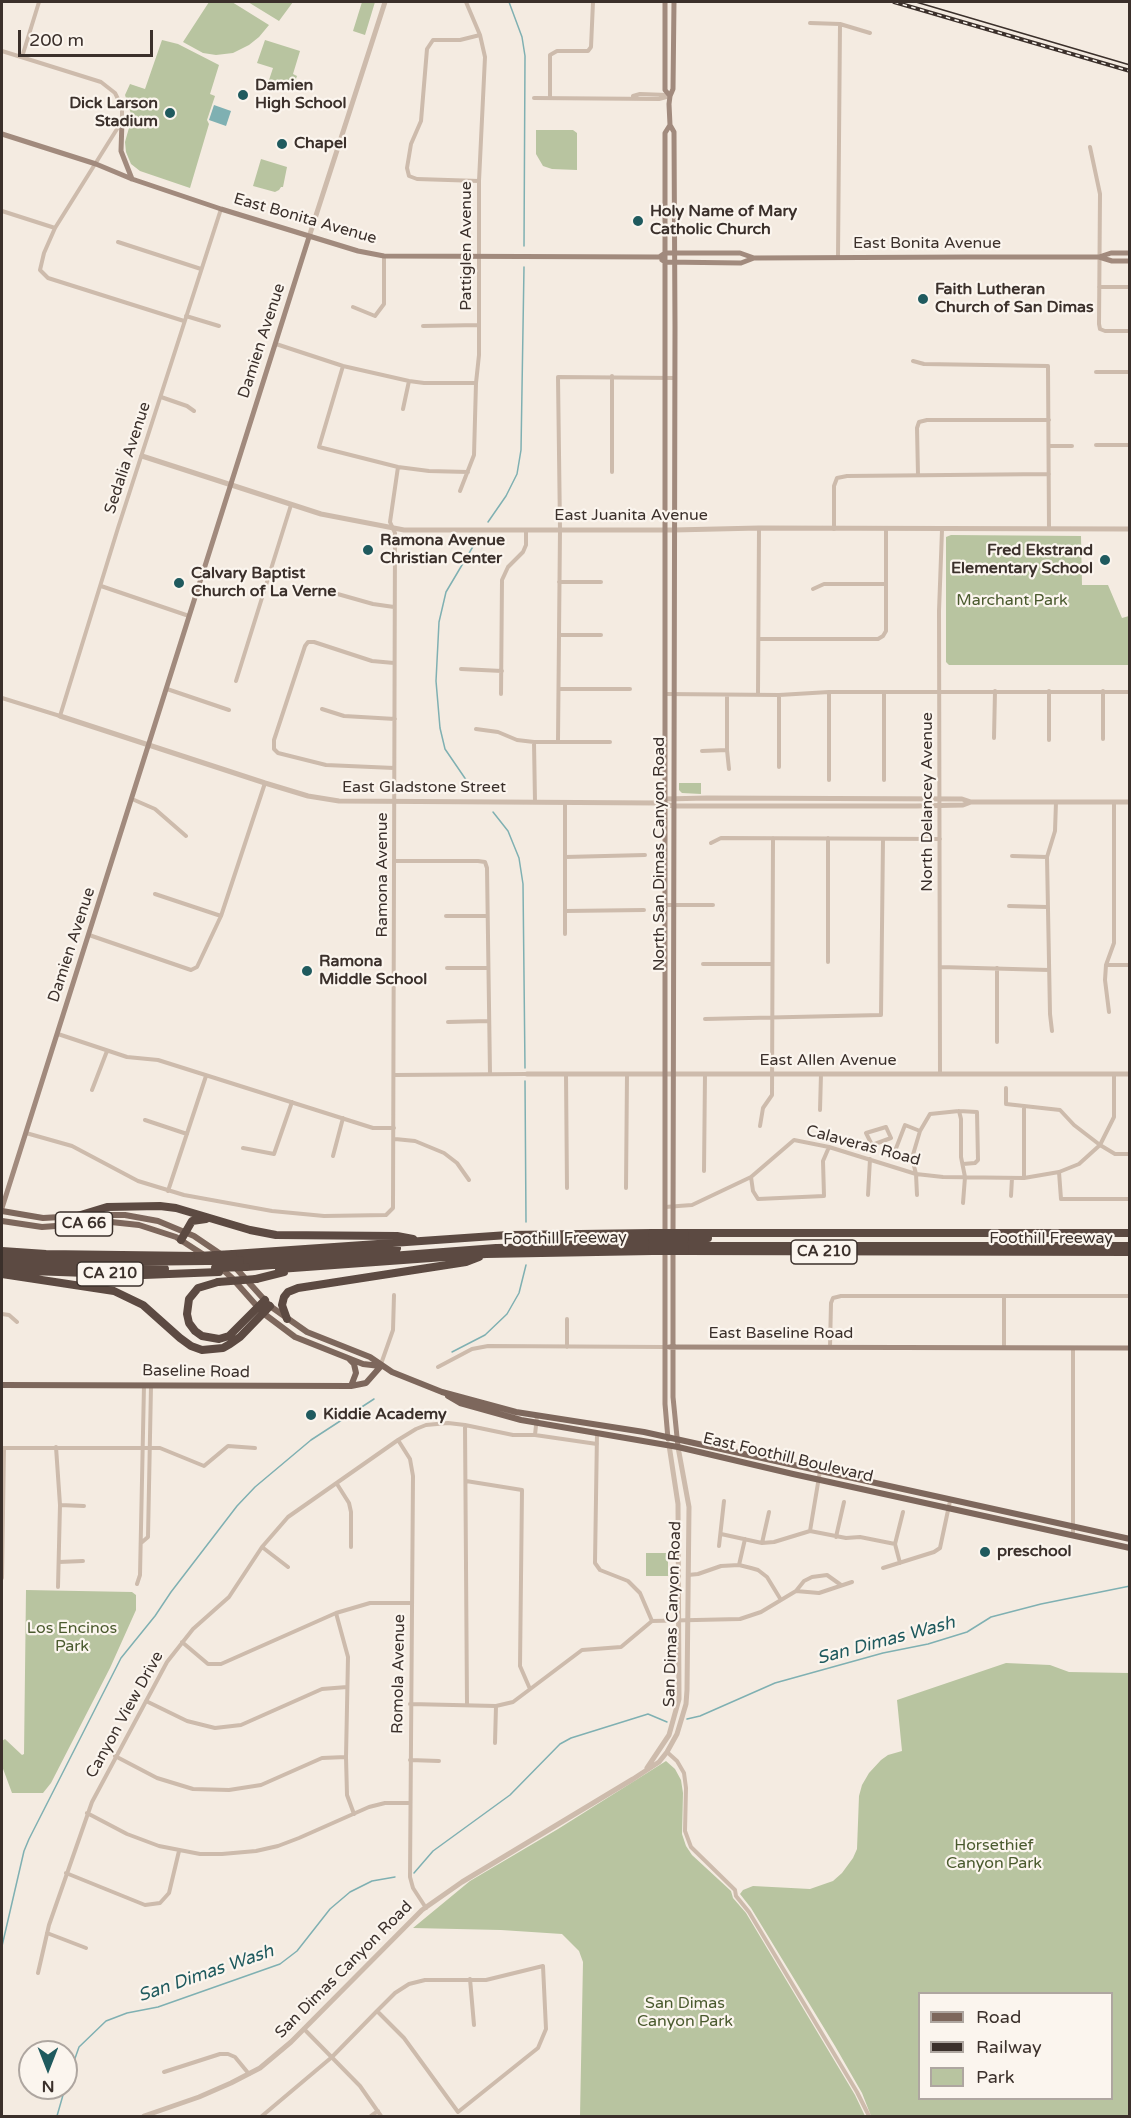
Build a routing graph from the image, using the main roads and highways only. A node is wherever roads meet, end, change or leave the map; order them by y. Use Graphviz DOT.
graph roads {
  1 [pos="665,2"];
  2 [pos="674,2"];
  3 [pos="670,96"];
  4 [pos="122,121"];
  5 [pos="670,125"];
  6 [pos="2,134"];
  7 [pos="132,179"];
  8 [pos="309,237"];
  9 [pos="665,253"];
  10 [pos="674,253"];
  11 [pos="1130,253"];
  12 [pos="658,257"];
  13 [pos="754,258"];
  14 [pos="1099,258"];
  15 [pos="1130,261"];
  16 [pos="665,262"];
  17 [pos="674,262"];
  18 [pos="2,1210"];
  19 [pos="74,1217"];
  20 [pos="214,1220"];
  21 [pos="2,1221"];
  22 [pos="1130,1233"];
  23 [pos="990,1234"];
  24 [pos="183,1236"];
  25 [pos="1130,1239"];
  26 [pos="423,1241"];
  27 [pos="652,1242"];
  28 [pos="685,1242"];
  29 [pos="548,1243"];
  30 [pos="1130,1246"];
  31 [pos="2,1251"];
  32 [pos="1130,1252"];
  33 [pos="486,1254"];
  34 [pos="2,1257"];
  35 [pos="236,1257"];
  36 [pos="2,1264"];
  37 [pos="248,1269"];
  38 [pos="295,1269"];
  39 [pos="217,1270"];
  40 [pos="2,1272"];
  41 [pos="267,1303"];
  42 [pos="260,1310"];
  43 [pos="287,1319"];
  44 [pos="665,1347"];
  45 [pos="672,1347"];
  46 [pos="1130,1348"];
  47 [pos="349,1359"];
  48 [pos="381,1366"];
  49 [pos="2,1385"];
  50 [pos="351,1386"];
  51 [pos="537,1419"];
  52 [pos="668,1437"];
  53 [pos="676,1439"];
  54 [pos="669,1445"];
  55 [pos="678,1447"];
  56 [pos="950,1504"];
  57 [pos="1073,1531"];
  58 [pos="1130,1539"];
  59 [pos="1130,1548"];
  1 -- 3 [label="main road"];
  2 -- 3 [label="main road"];
  3 -- 5 [label="main road"];
  4 -- 7 [label="main road"];
  5 -- 9 [label="main road, North San Dimas Canyon Road"];
  5 -- 10 [label="main road, North San Dimas Canyon Road"];
  6 -- 7 [label="main road, East Bonita Avenue"];
  7 -- 8 [label="main road, East Bonita Avenue"];
  8 -- 12 [label="main road, East Bonita Avenue"];
  8 -- 18 [label="main road, Damien Avenue"];
  9 -- 10 [label="main road, East Bonita Avenue"];
  9 -- 12 [label="main road, East Bonita Avenue"];
  9 -- 16 [label="main road, North San Dimas Canyon Road"];
  10 -- 13 [label="main road, East Bonita Avenue"];
  10 -- 17 [label="main road, North San Dimas Canyon Road"];
  11 -- 14 [label="main road, East Bonita Avenue"];
  12 -- 16 [label="main road"];
  13 -- 14 [label="main road, East Bonita Avenue"];
  13 -- 17 [label="main road, East Bonita Avenue"];
  14 -- 15 [label="main road, East Bonita Avenue"];
  16 -- 17 [label="main road, East Bonita Avenue"];
  16 -- 44 [label="main road, North San Dimas Canyon Road"];
  17 -- 45 [label="main road, North San Dimas Canyon Road"];
  18 -- 19 [label="main road, CA 66"];
  19 -- 20 [label="highway"];
  19 -- 24 [label="main road, CA 66"];
  20 -- 24 [label="highway"];
  20 -- 26 [label="highway"];
  21 -- 24 [label="main road, CA 66"];
  22 -- 23 [label="highway, Foothill Freeway / CA 210"];
  23 -- 25 [label="highway"];
  23 -- 28 [label="highway, Foothill Freeway / CA 210"];
  24 -- 41 [label="main road, CA 66"];
  24 -- 42 [label="main road, CA 66"];
  26 -- 29 [label="highway, Foothill Freeway / CA 210"];
  26 -- 35 [label="highway, Foothill Freeway / CA 210"];
  27 -- 28 [label="highway, Foothill Freeway / CA 210, bridge"];
  27 -- 28 [label="highway, Foothill Freeway / CA 210, bridge"];
  27 -- 29 [label="highway, Foothill Freeway / CA 210"];
  27 -- 29 [label="highway, Foothill Freeway / CA 210"];
  28 -- 30 [label="highway"];
  28 -- 32 [label="highway, Foothill Freeway / CA 210"];
  29 -- 33 [label="highway, Foothill Freeway / CA 210"];
  29 -- 35 [label="highway"];
  29 -- 37 [label="highway"];
  31 -- 35 [label="highway, Foothill Freeway / CA 210, bridge"];
  33 -- 38 [label="highway, Foothill Freeway / CA 210"];
  33 -- 43 [label="highway"];
  34 -- 35 [label="highway, bridge"];
  36 -- 39 [label="highway"];
  37 -- 38 [label="highway, Foothill Freeway / CA 210"];
  37 -- 39 [label="highway, Foothill Freeway / CA 210, bridge"];
  38 -- 42 [label="highway, bridge"];
  39 -- 40 [label="highway, Foothill Freeway / CA 210"];
  40 -- 42 [label="highway"];
  41 -- 42 [label="highway"];
  41 -- 43 [label="main road"];
  42 -- 47 [label="main road"];
  43 -- 48 [label="main road"];
  44 -- 45 [label="main road, East Baseline Road"];
  44 -- 52 [label="main road, North San Dimas Canyon Road"];
  45 -- 46 [label="main road, East Baseline Road"];
  45 -- 53 [label="main road, North San Dimas Canyon Road"];
  47 -- 48 [label="main road"];
  47 -- 50 [label="main road"];
  48 -- 50 [label="main road, Baseline Road"];
  48 -- 51 [label="main road, East Foothill Boulevard"];
  49 -- 50 [label="main road, Baseline Road"];
  51 -- 52 [label="main road, East Foothill Boulevard"];
  51 -- 54 [label="main road, East Foothill Boulevard"];
  52 -- 53 [label="main road, East Foothill Boulevard"];
  52 -- 54 [label="main road, North San Dimas Canyon Road"];
  53 -- 55 [label="main road, North San Dimas Canyon Road"];
  53 -- 56 [label="main road, East Foothill Boulevard"];
  54 -- 55 [label="main road, East Foothill Boulevard"];
  55 -- 56 [label="main road, East Foothill Boulevard"];
  56 -- 57 [label="main road, East Foothill Boulevard"];
  57 -- 58 [label="main road, East Foothill Boulevard"];
  57 -- 59 [label="main road, East Foothill Boulevard"];
}
